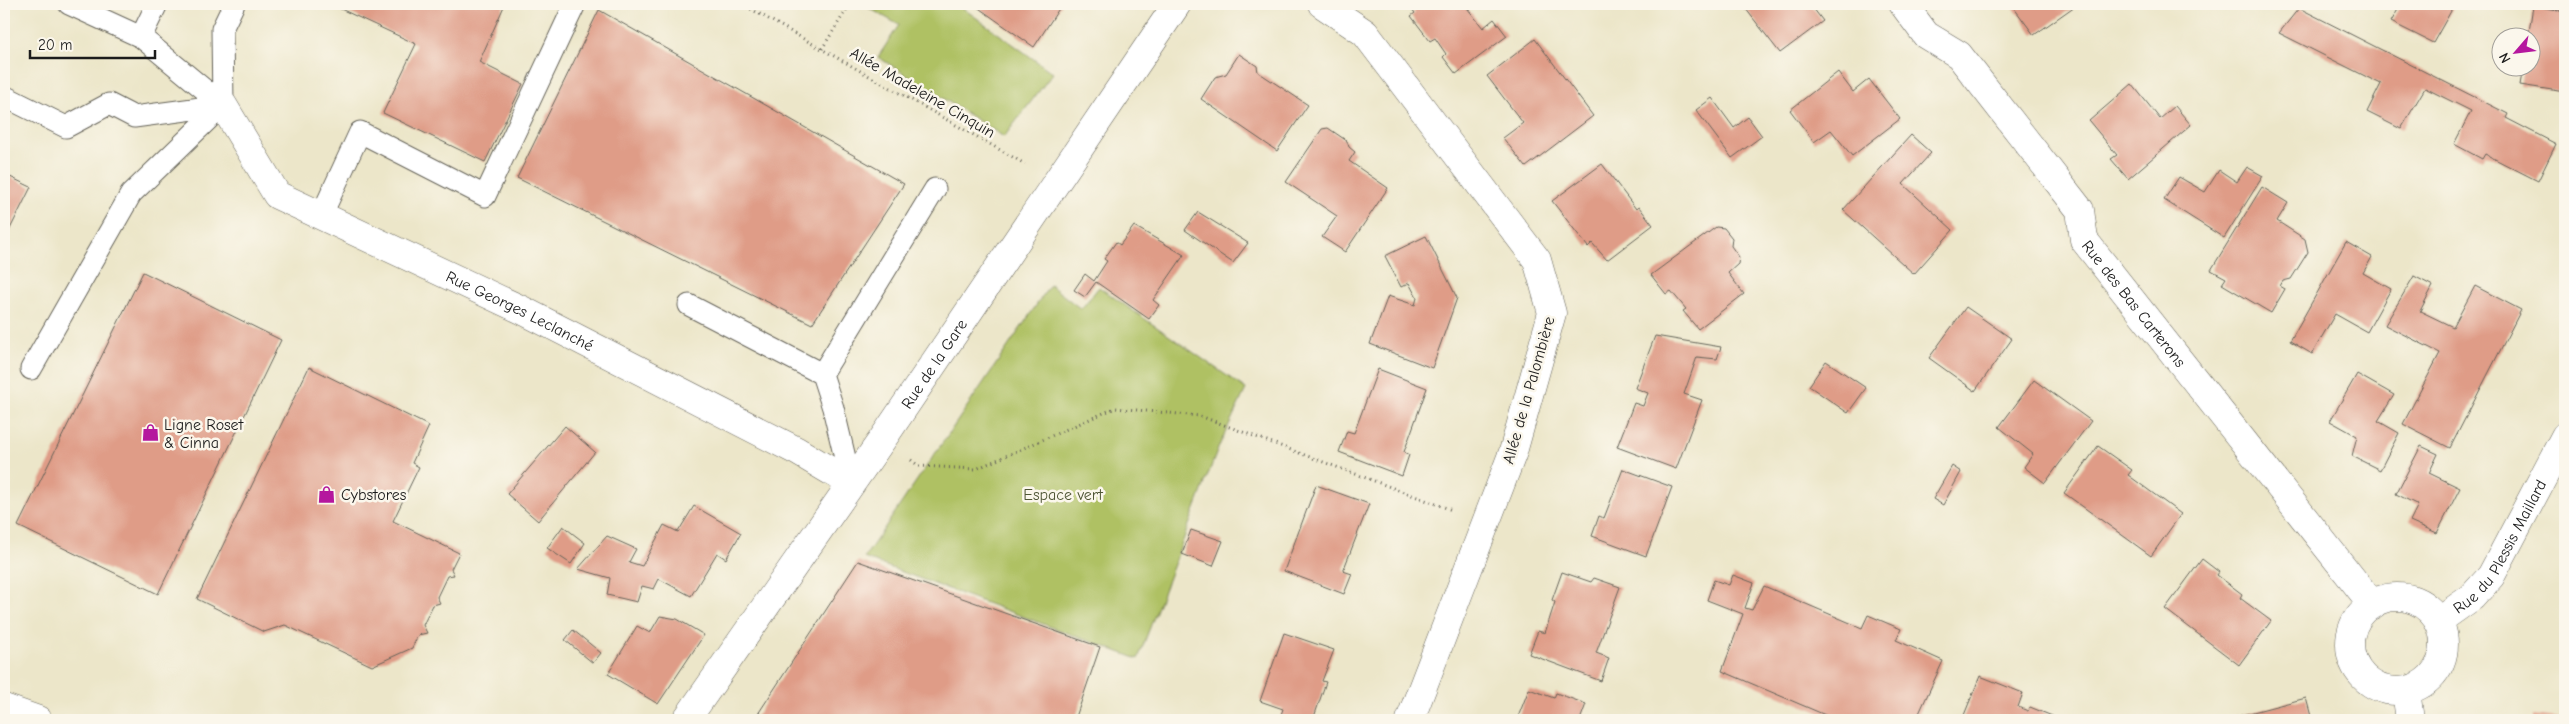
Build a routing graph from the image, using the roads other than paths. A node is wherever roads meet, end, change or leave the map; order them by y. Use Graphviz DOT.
graph roads {
  1 [pos="70,4"];
  2 [pos="158,4"];
  3 [pos="234,4"];
  4 [pos="575,4"];
  5 [pos="1177,4"];
  6 [pos="1322,4"];
  7 [pos="1903,4"];
  8 [pos="141,37"];
  9 [pos="4,96"];
  10 [pos="223,105"];
  11 [pos="935,189"];
  12 [pos="321,216"];
  13 [pos="689,305"];
  14 [pos="31,369"];
  15 [pos="822,374"];
  16 [pos="2565,436"];
  17 [pos="851,483"];
  18 [pos="2372,605"];
  19 [pos="2438,621"];
  20 [pos="2406,691"];
  21 [pos="4,708"];
  22 [pos="38,720"];
  23 [pos="686,720"];
  24 [pos="1410,720"];
  25 [pos="2410,720"];
  1 -- 8 [label="lane"];
  2 -- 8 [label="lane"];
  3 -- 10 [label="lane"];
  4 -- 12 [label="lane"];
  5 -- 17 [label="street, Rue de la Gare"];
  6 -- 24 [label="street, Allée de la Palombière"];
  7 -- 18 [label="street, Rue des Bas Carterons"];
  8 -- 10 [label="lane"];
  9 -- 10 [label="lane"];
  10 -- 12 [label="street, Rue Georges Leclanché"];
  10 -- 14 [label="lane"];
  11 -- 15 [label="lane"];
  12 -- 17 [label="street, Rue Georges Leclanché"];
  13 -- 15 [label="lane"];
  15 -- 17 [label="lane"];
  16 -- 19 [label="street, Rue du Plessis Maillard"];
  17 -- 23 [label="street, Rue de la Gare"];
  18 -- 19 [label="street"];
  18 -- 20 [label="street"];
  19 -- 20 [label="street"];
  20 -- 25 [label="street"];
  21 -- 22 [label="street"];
}
